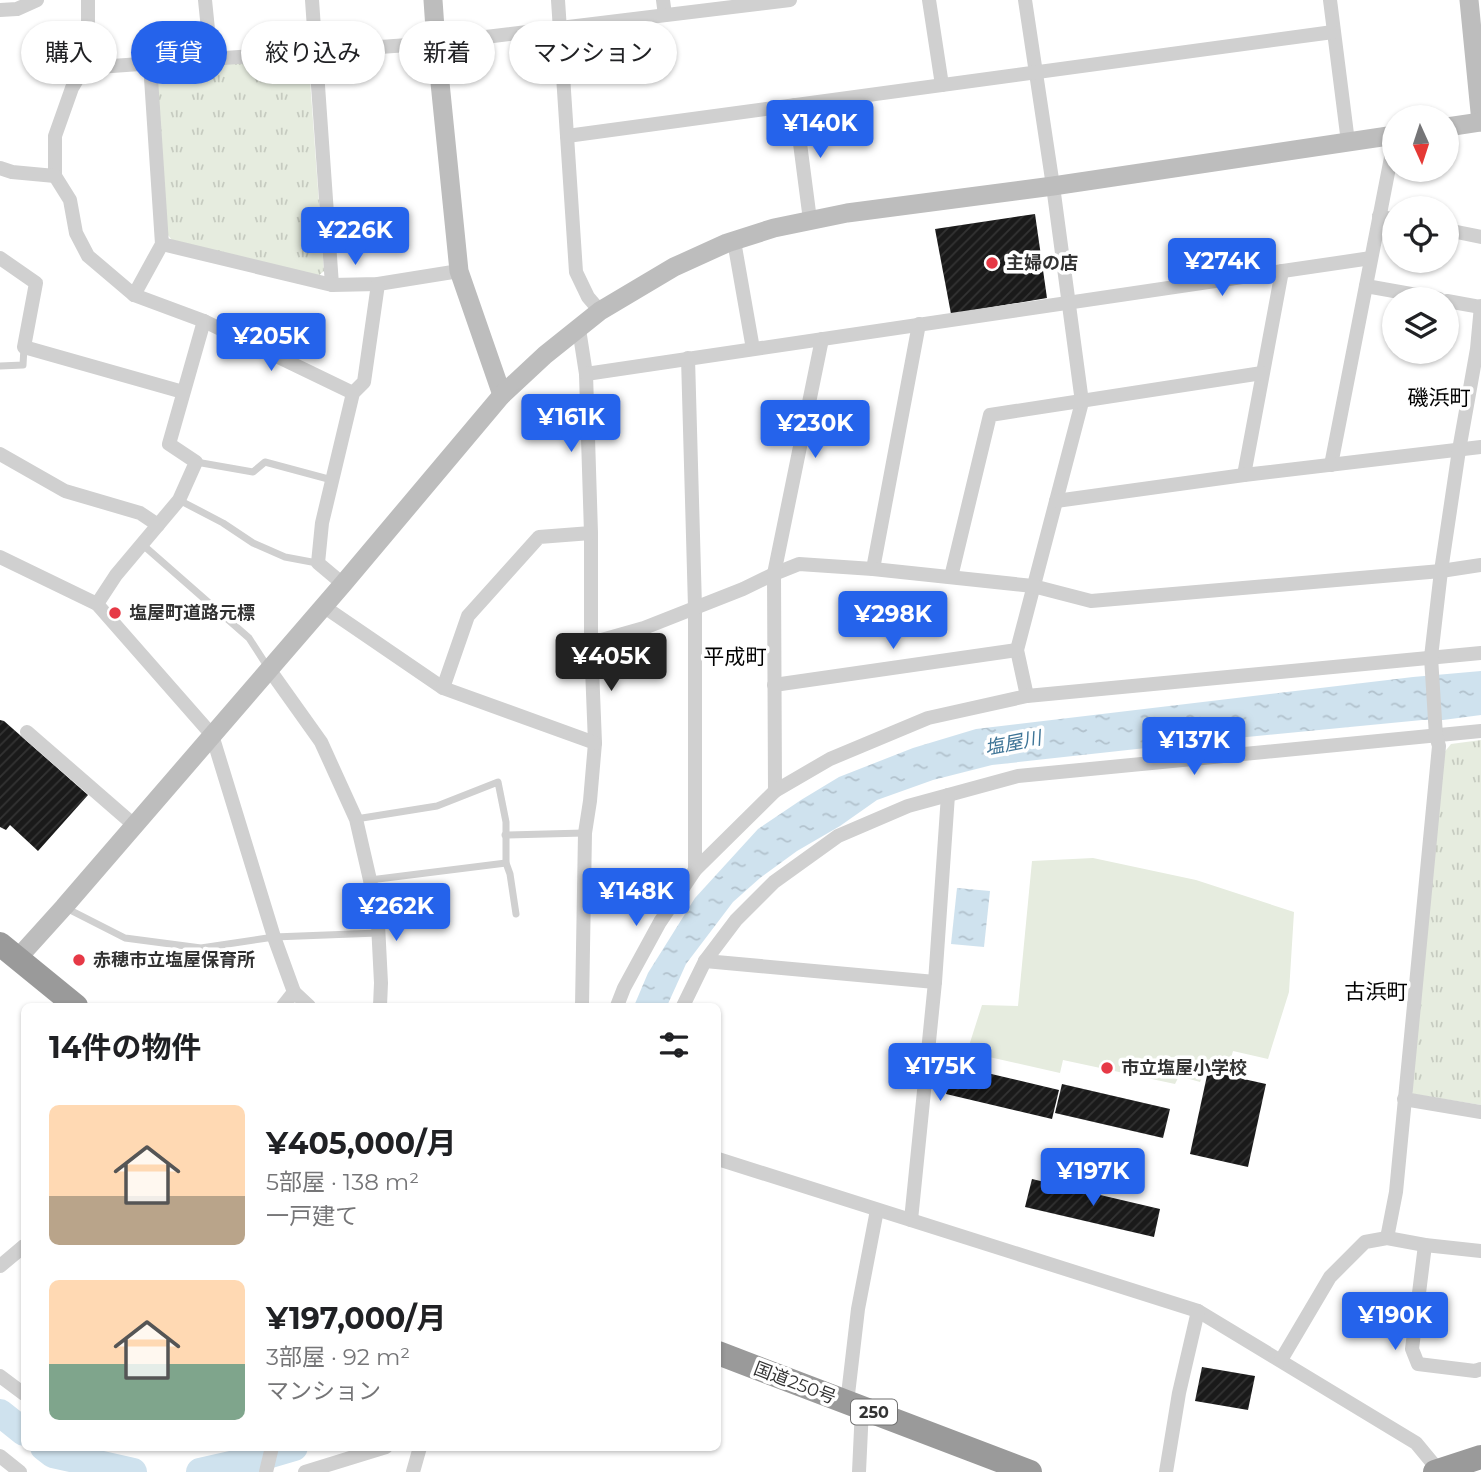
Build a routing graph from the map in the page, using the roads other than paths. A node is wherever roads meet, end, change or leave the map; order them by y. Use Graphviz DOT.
graph roads {
  1 [pos="37,0"];
  2 [pos="88,0"];
  3 [pos="205,0"];
  4 [pos="312,0"];
  5 [pos="433,0"];
  6 [pos="558,0"];
  7 [pos="790,0"];
  8 [pos="929,0"];
  9 [pos="1025,0"];
  10 [pos="1330,0"];
  11 [pos="1469,0"];
  12 [pos="664,8"];
  13 [pos="0,10"];
  14 [pos="88,21"];
  15 [pos="207,21"];
  16 [pos="314,21"];
  17 [pos="434,21"];
  18 [pos="560,21"];
  19 [pos="596,21"];
  20 [pos="1334,32"];
  21 [pos="1036,72"];
  22 [pos="75,84"];
  23 [pos="151,84"];
  24 [pos="318,84"];
  25 [pos="440,84"];
  26 [pos="564,84"];
  27 [pos="942,85"];
  28 [pos="794,105"];
  29 [pos="1481,123"];
  30 [pos="1460,125"];
  31 [pos="568,136"];
  32 [pos="1382,138"];
  33 [pos="1348,142"];
  34 [pos="0,168"];
  35 [pos="55,176"];
  36 [pos="1386,182"];
  37 [pos="1053,186"];
  38 [pos="1379,216"];
  39 [pos="1382,217"];
  40 [pos="810,220"];
  41 [pos="1459,232"];
  42 [pos="1481,237"];
  43 [pos="734,241"];
  44 [pos="162,244"];
  45 [pos="0,258"];
  46 [pos="1371,258"];
  47 [pos="459,271"];
  48 [pos="1282,271"];
  49 [pos="378,284"];
  50 [pos="332,285"];
  51 [pos="1366,286"];
  52 [pos="1382,289"];
  53 [pos="134,295"];
  54 [pos="1068,302"];
  55 [pos="1459,303"];
  56 [pos="1481,307"];
  57 [pos="600,312"];
  58 [pos="204,321"];
  59 [pos="919,324"];
  60 [pos="579,328"];
  61 [pos="822,339"];
  62 [pos="24,347"];
  63 [pos="753,349"];
  64 [pos="1479,349"];
  65 [pos="688,358"];
  66 [pos="0,366"];
  67 [pos="1262,373"];
  68 [pos="586,374"];
  69 [pos="183,392"];
  70 [pos="353,393"];
  71 [pos="502,395"];
  72 [pos="1082,402"];
  73 [pos="1481,447"];
  74 [pos="1459,450"];
  75 [pos="0,454"];
  76 [pos="196,462"];
  77 [pos="1331,465"];
  78 [pos="1244,475"];
  79 [pos="332,480"];
  80 [pos="179,500"];
  81 [pos="1056,501"];
  82 [pos="158,525"];
  83 [pos="591,533"];
  84 [pos="143,545"];
  85 [pos="0,557"];
  86 [pos="318,563"];
  87 [pos="1481,565"];
  88 [pos="873,569"];
  89 [pos="1441,571"];
  90 [pos="774,573"];
  91 [pos="951,578"];
  92 [pos="343,584"];
  93 [pos="1033,586"];
  94 [pos="97,604"];
  95 [pos="323,606"];
  96 [pos="695,607"];
  97 [pos="591,643"];
  98 [pos="1017,650"];
  99 [pos="1481,653"];
  100 [pos="1431,657"];
  101 [pos="269,669"];
  102 [pos="774,685"];
  103 [pos="443,688"];
  104 [pos="1027,696"];
  105 [pos="27,732"];
  106 [pos="1481,732"];
  107 [pos="212,735"];
  108 [pos="1436,736"];
  109 [pos="595,743"];
  110 [pos="775,791"];
  111 [pos="948,795"];
  112 [pos="356,819"];
  113 [pos="134,825"];
  114 [pos="586,833"];
  115 [pos="505,835"];
  116 [pos="506,863"];
  117 [pos="695,870"];
  118 [pos="370,880"];
  119 [pos="64,907"];
  120 [pos="516,914"];
  121 [pos="378,933"];
  122 [pos="274,937"];
  123 [pos="8,951"];
  124 [pos="705,961"];
  125 [pos="935,982"];
  126 [pos="293,992"];
  127 [pos="72,1003"];
  128 [pos="285,1003"];
  129 [pos="306,1003"];
  130 [pos="380,1003"];
  131 [pos="582,1003"];
  132 [pos="618,1003"];
  133 [pos="684,1003"];
  134 [pos="1404,1100"];
  135 [pos="1481,1112"];
  136 [pos="721,1160"];
  137 [pos="877,1210"];
  138 [pos="911,1220"];
  139 [pos="1387,1238"];
  140 [pos="1425,1245"];
  141 [pos="21,1248"];
  142 [pos="1481,1251"];
  143 [pos="0,1266"];
  144 [pos="1198,1311"];
  145 [pos="721,1354"];
  146 [pos="1281,1360"];
  147 [pos="1481,1369"];
  148 [pos="0,1376"];
  149 [pos="21,1392"];
  150 [pos="855,1405"];
  151 [pos="271,1451"];
  152 [pos="373,1451"];
  153 [pos="418,1451"];
  154 [pos="0,1456"];
  155 [pos="1481,1457"];
  156 [pos="1438,1471"];
  157 [pos="20,1472"];
  158 [pos="266,1472"];
  159 [pos="305,1472"];
  160 [pos="413,1472"];
  161 [pos="859,1472"];
  162 [pos="1030,1472"];
  163 [pos="1166,1472"];
  1 -- 13 [label="street"];
  2 -- 14 [label="street"];
  3 -- 15 [label="street"];
  4 -- 16 [label="street"];
  5 -- 17 [label="street"];
  6 -- 18 [label="street"];
  7 -- 12 [label="street"];
  8 -- 27 [label="street"];
  9 -- 21 [label="street"];
  10 -- 20 [label="street"];
  11 -- 29 [label="street"];
  12 -- 19 [label="street"];
  20 -- 21 [label="street"];
  20 -- 33 [label="street"];
  21 -- 27 [label="street"];
  21 -- 37 [label="street"];
  22 -- 35 [label="street"];
  23 -- 44 [label="street"];
  24 -- 50 [label="street"];
  25 -- 47 [label="street"];
  26 -- 31 [label="street"];
  27 -- 28 [label="street"];
  28 -- 31 [label="street"];
  28 -- 40 [label="street"];
  29 -- 30 [label="street"];
  31 -- 57 [label="street"];
  32 -- 33 [label="street"];
  33 -- 37 [label="street"];
  34 -- 35 [label="street"];
  35 -- 53 [label="street"];
  36 -- 38 [label="street"];
  37 -- 40 [label="street"];
  37 -- 54 [label="street"];
  38 -- 39 [label="street"];
  38 -- 46 [label="street"];
  40 -- 43 [label="street"];
  41 -- 42 [label="street"];
  43 -- 57 [label="street"];
  43 -- 63 [label="street"];
  44 -- 50 [label="street"];
  44 -- 53 [label="street"];
  45 -- 62 [label="street"];
  46 -- 48 [label="street"];
  46 -- 51 [label="street"];
  47 -- 49 [label="street"];
  47 -- 71 [label="street"];
  48 -- 54 [label="street"];
  48 -- 67 [label="street"];
  49 -- 50 [label="street"];
  49 -- 70 [label="street"];
  51 -- 52 [label="street"];
  51 -- 77 [label="street"];
  53 -- 58 [label="street"];
  54 -- 59 [label="street"];
  54 -- 72 [label="street"];
  55 -- 56 [label="street"];
  56 -- 64 [label="street"];
  57 -- 60 [label="street"];
  58 -- 69 [label="street"];
  58 -- 70 [label="street"];
  59 -- 61 [label="street"];
  59 -- 88 [label="street"];
  60 -- 68 [label="street"];
  60 -- 71 [label="street"];
  61 -- 63 [label="street"];
  61 -- 90 [label="street"];
  62 -- 66 [label="lane"];
  62 -- 69 [label="street"];
  63 -- 65 [label="street"];
  64 -- 74 [label="street"];
  65 -- 68 [label="street"];
  65 -- 96 [label="street"];
  67 -- 72 [label="street"];
  67 -- 78 [label="street"];
  68 -- 83 [label="street"];
  69 -- 76 [label="street"];
  70 -- 79 [label="street"];
  71 -- 92 [label="street"];
  72 -- 81 [label="street"];
  72 -- 91 [label="street"];
  73 -- 74 [label="street"];
  74 -- 77 [label="street"];
  74 -- 89 [label="street"];
  75 -- 82 [label="street"];
  76 -- 79 [label="lane"];
  76 -- 80 [label="street"];
  77 -- 78 [label="street"];
  78 -- 81 [label="street"];
  79 -- 86 [label="street"];
  80 -- 82 [label="street"];
  80 -- 86 [label="lane"];
  81 -- 93 [label="street"];
  82 -- 84 [label="street"];
  83 -- 97 [label="street"];
  83 -- 103 [label="street"];
  84 -- 94 [label="street"];
  84 -- 101 [label="lane"];
  85 -- 94 [label="street"];
  86 -- 92 [label="street"];
  87 -- 89 [label="street"];
  88 -- 90 [label="street"];
  88 -- 91 [label="street"];
  89 -- 93 [label="street"];
  89 -- 100 [label="street"];
  90 -- 96 [label="street"];
  90 -- 102 [label="street"];
  91 -- 93 [label="street"];
  92 -- 95 [label="street"];
  93 -- 98 [label="street"];
  94 -- 107 [label="street"];
  95 -- 101 [label="street"];
  95 -- 103 [label="street"];
  96 -- 97 [label="street"];
  96 -- 117 [label="street"];
  97 -- 109 [label="street"];
  98 -- 102 [label="street"];
  98 -- 104 [label="street"];
  99 -- 100 [label="street"];
  100 -- 104 [label="street"];
  100 -- 108 [label="street"];
  101 -- 107 [label="street"];
  101 -- 112 [label="street"];
  102 -- 110 [label="street"];
  103 -- 109 [label="street"];
  104 -- 110 [label="street"];
  105 -- 113 [label="street"];
  106 -- 108 [label="street"];
  107 -- 113 [label="street"];
  107 -- 122 [label="street"];
  108 -- 111 [label="street"];
  108 -- 134 [label="street"];
  109 -- 114 [label="street"];
  110 -- 117 [label="street"];
  111 -- 124 [label="street"];
  111 -- 125 [label="street"];
  112 -- 115 [label="lane"];
  112 -- 118 [label="street"];
  113 -- 119 [label="street"];
  114 -- 115 [label="lane"];
  114 -- 131 [label="street"];
  115 -- 116 [label="lane"];
  116 -- 118 [label="lane"];
  116 -- 120 [label="lane"];
  117 -- 132 [label="street"];
  118 -- 121 [label="street"];
  119 -- 122 [label="lane"];
  119 -- 123 [label="street"];
  121 -- 122 [label="lane"];
  121 -- 130 [label="street"];
  122 -- 126 [label="street"];
  123 -- 127 [label="highway"];
  124 -- 125 [label="street"];
  124 -- 133 [label="street"];
  125 -- 138 [label="street"];
  126 -- 128 [label="street"];
  126 -- 129 [label="street"];
  134 -- 135 [label="street"];
  134 -- 139 [label="street"];
  136 -- 137 [label="street"];
  137 -- 138 [label="street"];
  137 -- 150 [label="street"];
  138 -- 144 [label="street"];
  139 -- 140 [label="street"];
  139 -- 146 [label="street"];
  140 -- 142 [label="street"];
  140 -- 147 [label="street"];
  141 -- 143 [label="street"];
  144 -- 146 [label="street"];
  144 -- 163 [label="street"];
  145 -- 150 [label="highway, 国道250号 / 250"];
  146 -- 156 [label="street"];
  148 -- 149 [label="street"];
  150 -- 161 [label="street"];
  150 -- 162 [label="highway, 国道250号 / 250"];
  151 -- 158 [label="street"];
  152 -- 159 [label="street"];
  153 -- 160 [label="street"];
  154 -- 157 [label="street"];
  155 -- 156 [label="highway"];
}
